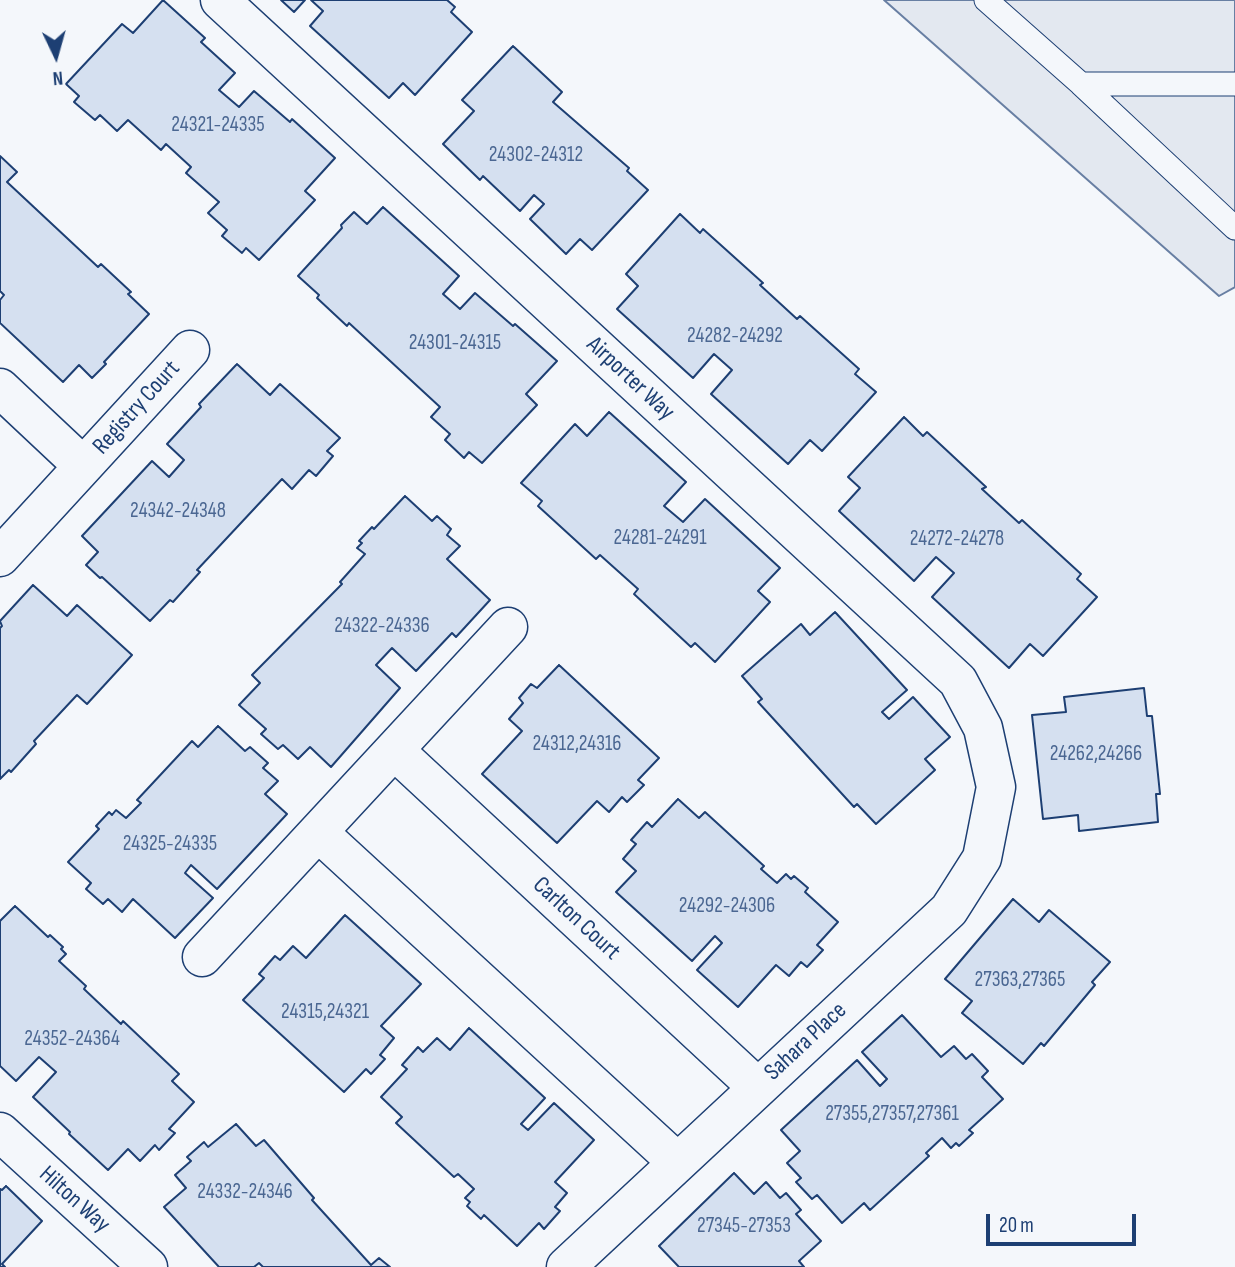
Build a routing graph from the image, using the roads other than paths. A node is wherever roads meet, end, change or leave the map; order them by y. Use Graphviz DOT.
graph roads {
  1 [pos="220,0"];
  2 [pos="986,0"];
  3 [pos="1081,84"];
  4 [pos="1235,84"];
  5 [pos="1235,228"];
  6 [pos="190,349"];
  7 [pos="0,388"];
  8 [pos="83,466"];
  9 [pos="3,548"];
  10 [pos="508,627"];
  11 [pos="394,750"];
  12 [pos="996,787"];
  13 [pos="318,832"];
  14 [pos="202,957"];
  15 [pos="757,1087"];
  16 [pos="0,1132"];
  17 [pos="677,1163"];
  18 [pos="148,1267"];
  19 [pos="566,1267"];
  1 -- 12 [label="street, Airporter Way"];
  2 -- 3 [label="lane"];
  3 -- 4 [label="lane"];
  3 -- 5 [label="lane"];
  6 -- 8 [label="street, Registry Court"];
  7 -- 8 [label="street, Registry Court"];
  8 -- 9 [label="street, Registry Court"];
  10 -- 11 [label="street"];
  11 -- 13 [label="street"];
  11 -- 15 [label="street, Carlton Court"];
  12 -- 15 [label="street, Sahara Place"];
  13 -- 14 [label="street"];
  13 -- 17 [label="street"];
  15 -- 17 [label="street, Sahara Place"];
  16 -- 18 [label="street, Hilton Way"];
  17 -- 19 [label="street, Sahara Place"];
}
